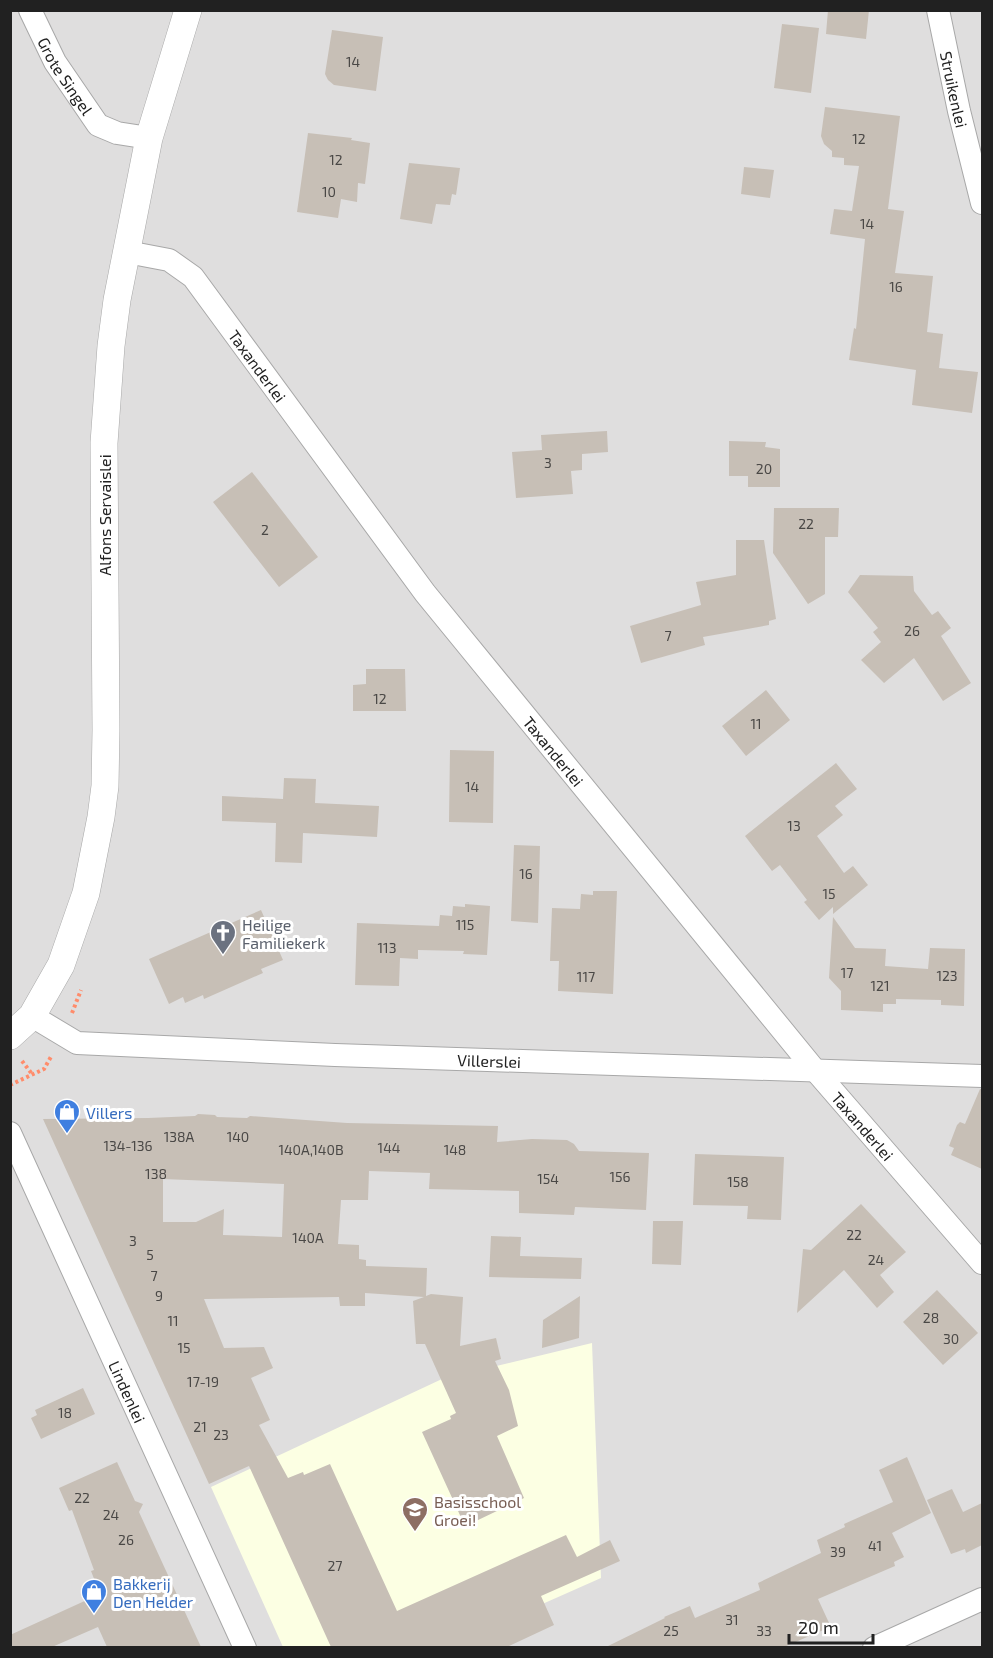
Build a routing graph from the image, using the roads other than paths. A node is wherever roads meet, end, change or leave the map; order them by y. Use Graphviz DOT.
graph roads {
  1 [pos="30,10"];
  2 [pos="188,10"];
  3 [pos="938,10"];
  4 [pos="149,138"];
  5 [pos="982,203"];
  6 [pos="127,252"];
  7 [pos="32,1016"];
  8 [pos="10,1036"];
  9 [pos="814,1069"];
  10 [pos="982,1076"];
  11 [pos="10,1133"];
  12 [pos="982,1263"];
  13 [pos="982,1599"];
  14 [pos="245,1647"];
  15 [pos="874,1647"];
  1 -- 4 [label="street, Grote Singel"];
  2 -- 4 [label="street, Alfons Servaislei"];
  3 -- 5 [label="street, Struikenlei"];
  4 -- 6 [label="street, Alfons Servaislei"];
  6 -- 7 [label="street, Alfons Servaislei"];
  6 -- 9 [label="street, Taxanderlei"];
  7 -- 8 [label="street"];
  7 -- 9 [label="street, Villerslei"];
  9 -- 10 [label="street, Villerslei"];
  9 -- 12 [label="street, Taxanderlei"];
  11 -- 14 [label="street, Lindenlei"];
  13 -- 15 [label="street"];
}
